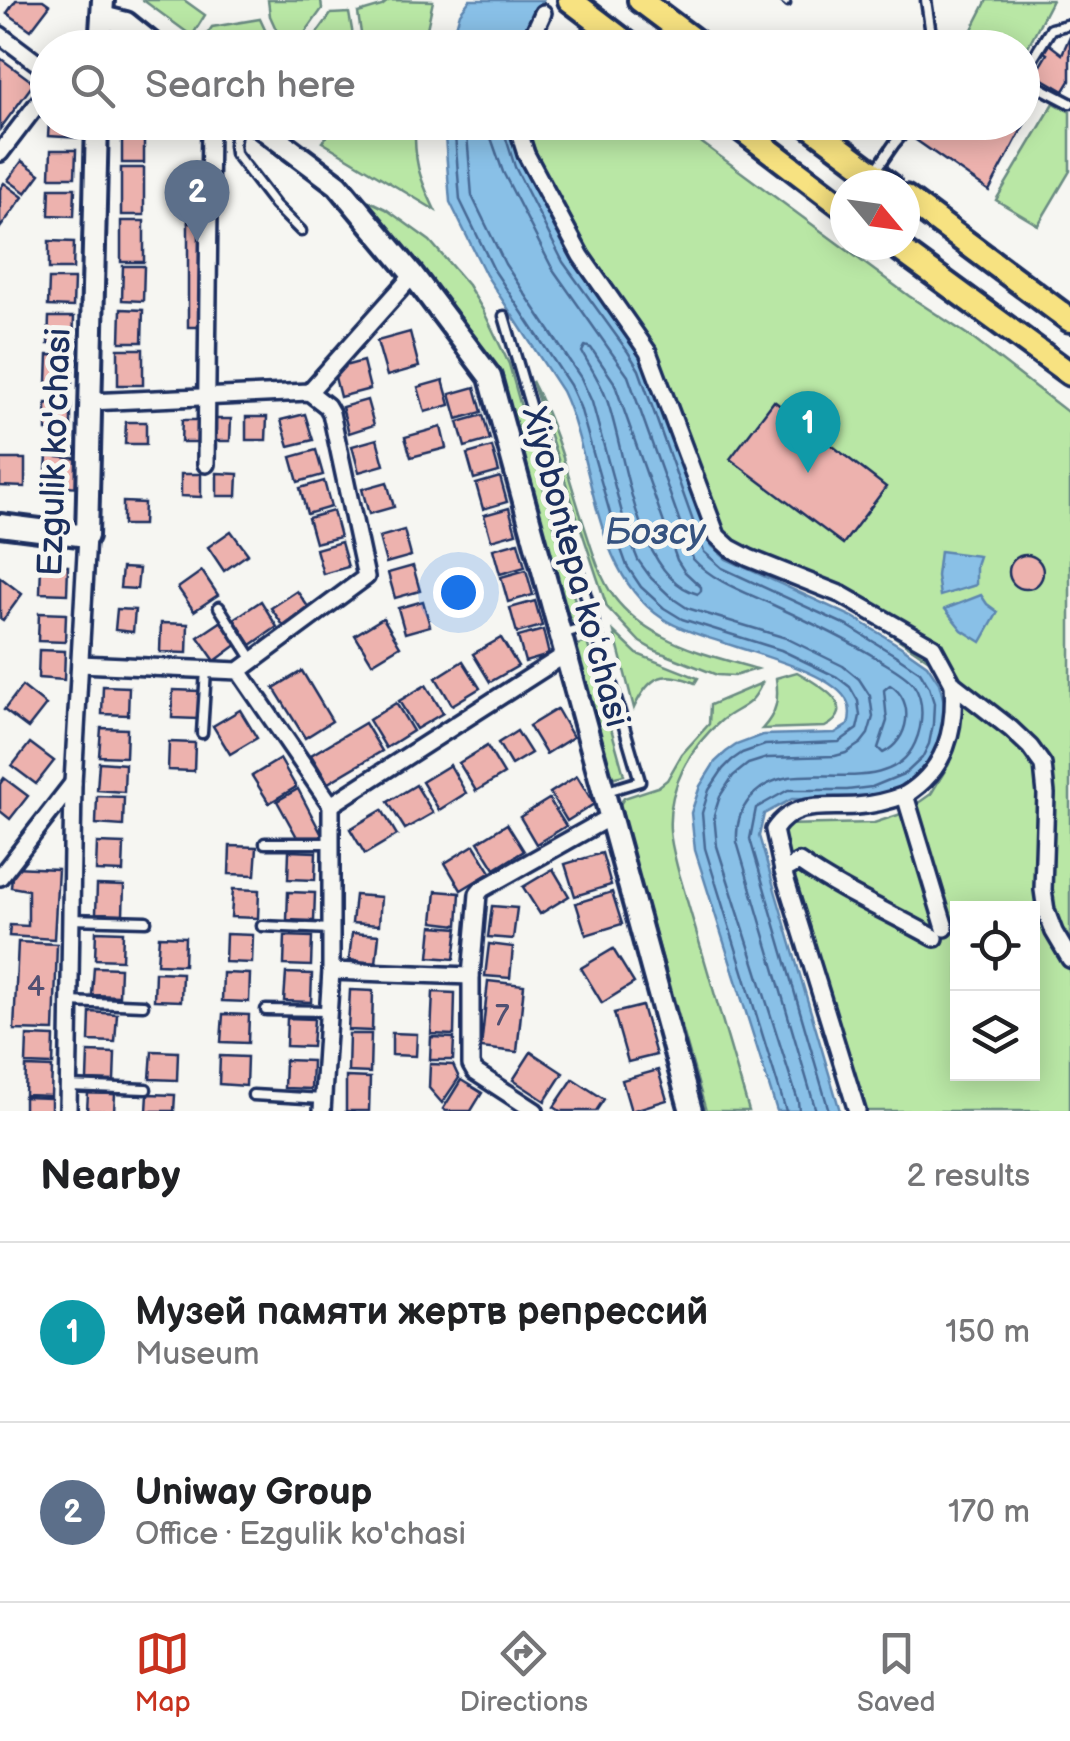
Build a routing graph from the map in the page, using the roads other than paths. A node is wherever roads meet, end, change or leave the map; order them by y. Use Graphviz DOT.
graph roads {
  1 [pos="570,0"];
  2 [pos="640,0"];
  3 [pos="926,0"];
  4 [pos="102,8"];
  5 [pos="543,13"];
  6 [pos="1070,24"];
  7 [pos="134,30"];
  8 [pos="535,30"];
  9 [pos="610,30"];
  10 [pos="680,30"];
  11 [pos="931,30"];
  12 [pos="0,34"];
  13 [pos="1040,47"];
  14 [pos="30,57"];
  15 [pos="1040,87"];
  16 [pos="1070,103"];
  17 [pos="30,114"];
  18 [pos="96,140"];
  19 [pos="210,140"];
  20 [pos="235,140"];
  21 [pos="278,140"];
  22 [pos="522,140"];
  23 [pos="756,140"];
  24 [pos="828,140"];
  25 [pos="897,140"];
  26 [pos="0,153"];
  27 [pos="868,170"];
  28 [pos="885,170"];
  29 [pos="830,197"];
  30 [pos="920,208"];
  31 [pos="301,231"];
  32 [pos="914,260"];
  33 [pos="413,276"];
  34 [pos="504,316"];
  35 [pos="1070,320"];
  36 [pos="1070,374"];
  37 [pos="309,392"];
  38 [pos="208,396"];
  39 [pos="89,402"];
  40 [pos="206,464"];
  41 [pos="0,525"];
  42 [pos="86,536"];
  43 [pos="219,607"];
  44 [pos="594,624"];
  45 [pos="563,644"];
  46 [pos="253,660"];
  47 [pos="80,664"];
  48 [pos="206,670"];
  49 [pos="239,671"];
  50 [pos="953,684"];
  51 [pos="202,732"];
  52 [pos="73,783"];
  53 [pos="603,792"];
  54 [pos="905,795"];
  55 [pos="332,805"];
  56 [pos="610,817"];
  57 [pos="265,843"];
  58 [pos="332,843"];
  59 [pos="783,871"];
  60 [pos="0,877"];
  61 [pos="69,918"];
  62 [pos="146,921"];
  63 [pos="262,926"];
  64 [pos="331,928"];
  65 [pos="1070,959"];
  66 [pos="331,971"];
  67 [pos="471,976"];
  68 [pos="68,1002"];
  69 [pos="144,1005"];
  70 [pos="266,1010"];
  71 [pos="328,1011"];
  72 [pos="68,1086"];
  73 [pos="146,1089"];
  74 [pos="254,1095"];
  75 [pos="323,1105"];
  76 [pos="68,1111"];
  77 [pos="535,1111"];
  78 [pos="691,1111"];
  79 [pos="857,1111"];
  1 -- 9 [label="main road"];
  2 -- 10 [label="main road"];
  3 -- 11 [label="lane"];
  4 -- 7 [label="street"];
  5 -- 8 [label="street"];
  6 -- 13 [label="lane"];
  12 -- 14 [label="street"];
  15 -- 16 [label="lane"];
  17 -- 26 [label="street"];
  18 -- 39 [label="street, Ezgulik ko'chasi"];
  19 -- 38 [label="street"];
  20 -- 31 [label="lane"];
  21 -- 33 [label="street, Xiyobontepa koʻchasi"];
  22 -- 50 [label="street"];
  23 -- 29 [label="main road"];
  24 -- 27 [label="main road"];
  25 -- 28 [label="lane"];
  30 -- 35 [label="main road"];
  32 -- 36 [label="main road"];
  33 -- 37 [label="street"];
  33 -- 45 [label="street, Xiyobontepa koʻchasi"];
  34 -- 44 [label="lane"];
  37 -- 38 [label="street"];
  37 -- 46 [label="street"];
  38 -- 39 [label="street"];
  38 -- 40 [label="street"];
  39 -- 42 [label="street, Ezgulik ko'chasi"];
  41 -- 42 [label="street"];
  42 -- 47 [label="street, Ezgulik ko'chasi"];
  43 -- 46 [label="lane"];
  44 -- 45 [label="lane"];
  44 -- 53 [label="lane"];
  45 -- 53 [label="street, Xiyobontepa koʻchasi"];
  45 -- 55 [label="street"];
  46 -- 49 [label="street"];
  47 -- 48 [label="street"];
  47 -- 52 [label="street, Ezgulik ko'chasi"];
  48 -- 49 [label="street"];
  48 -- 51 [label="lane"];
  49 -- 55 [label="street"];
  50 -- 54 [label="street"];
  50 -- 65 [label="street"];
  52 -- 60 [label="street"];
  52 -- 61 [label="street, Ezgulik ko'chasi"];
  53 -- 56 [label="street, Xiyobontepa koʻchasi"];
  54 -- 59 [label="street"];
  54 -- 59 [label="street"];
  55 -- 58 [label="street"];
  56 -- 67 [label="street"];
  56 -- 78 [label="street, Xiyobontepa koʻchasi"];
  57 -- 58 [label="lane"];
  58 -- 64 [label="street"];
  59 -- 79 [label="street"];
  61 -- 62 [label="lane"];
  61 -- 68 [label="street, Ezgulik ko'chasi"];
  63 -- 64 [label="lane"];
  64 -- 66 [label="street"];
  66 -- 67 [label="street"];
  66 -- 71 [label="street"];
  67 -- 77 [label="street"];
  68 -- 69 [label="lane"];
  68 -- 72 [label="street, Ezgulik ko'chasi"];
  70 -- 71 [label="lane"];
  71 -- 75 [label="street"];
  72 -- 73 [label="lane"];
  72 -- 76 [label="street, Ezgulik ko'chasi"];
  74 -- 75 [label="lane"];
}
